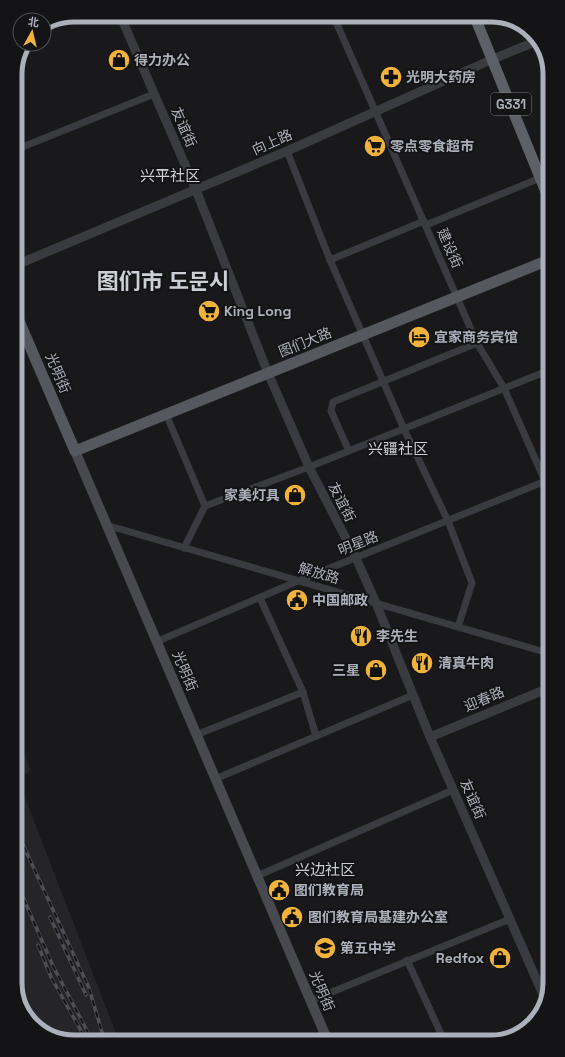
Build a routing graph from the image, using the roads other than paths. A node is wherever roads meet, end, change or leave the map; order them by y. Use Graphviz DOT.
graph roads {
  1 [pos="123,22"];
  2 [pos="336,22"];
  3 [pos="477,22"];
  4 [pos="533,43"];
  5 [pos="493,59"];
  6 [pos="154,94"];
  7 [pos="376,111"];
  8 [pos="22,148"];
  9 [pos="287,151"];
  10 [pos="540,178"];
  11 [pos="543,185"];
  12 [pos="196,190"];
  13 [pos="425,223"];
  14 [pos="330,260"];
  15 [pos="22,262"];
  16 [pos="543,262"];
  17 [pos="457,297"];
  18 [pos="22,328"];
  19 [pos="363,335"];
  20 [pos="477,344"];
  21 [pos="268,373"];
  22 [pos="543,373"];
  23 [pos="384,382"];
  24 [pos="504,388"];
  25 [pos="166,414"];
  26 [pos="404,429"];
  27 [pos="75,451"];
  28 [pos="349,451"];
  29 [pos="309,467"];
  30 [pos="543,474"];
  31 [pos="543,485"];
  32 [pos="205,506"];
  33 [pos="448,521"];
  34 [pos="106,525"];
  35 [pos="184,548"];
  36 [pos="356,558"];
  37 [pos="298,581"];
  38 [pos="260,598"];
  39 [pos="376,603"];
  40 [pos="458,627"];
  41 [pos="156,642"];
  42 [pos="543,652"];
  43 [pos="543,690"];
  44 [pos="303,692"];
  45 [pos="413,695"];
  46 [pos="196,735"];
  47 [pos="316,736"];
  48 [pos="430,737"];
  49 [pos="215,779"];
  50 [pos="453,790"];
  51 [pos="257,876"];
  52 [pos="510,919"];
  53 [pos="407,960"];
  54 [pos="542,992"];
  55 [pos="310,1001"];
  56 [pos="325,1035"];
  57 [pos="442,1035"];
  1 -- 6 [label="street, 友谊街"];
  2 -- 7 [label="street, 建设街"];
  3 -- 5 [label="highway, G331"];
  4 -- 5 [label="street, 向上路"];
  5 -- 7 [label="street, 向上路"];
  5 -- 10 [label="highway, G331"];
  6 -- 8 [label="street"];
  6 -- 12 [label="street, 友谊街"];
  7 -- 9 [label="street, 向上路"];
  7 -- 13 [label="street, 建设街"];
  9 -- 12 [label="street, 向上路"];
  9 -- 14 [label="street"];
  10 -- 11 [label="highway, G331"];
  10 -- 13 [label="street"];
  12 -- 15 [label="street, 向上路"];
  12 -- 21 [label="street, 友谊街"];
  13 -- 14 [label="street"];
  13 -- 17 [label="street, 建设街"];
  14 -- 19 [label="street"];
  16 -- 17 [label="main road, 图们大路"];
  17 -- 19 [label="main road, 图们大路"];
  17 -- 20 [label="street, 建设街"];
  18 -- 27 [label="main road, 光明街"];
  19 -- 21 [label="main road, 图们大路"];
  19 -- 23 [label="street"];
  20 -- 23 [label="street"];
  20 -- 24 [label="street, 建设街"];
  21 -- 25 [label="main road, 图们大路"];
  21 -- 29 [label="street, 友谊街"];
  22 -- 24 [label="street"];
  23 -- 26 [label="street"];
  23 -- 28 [label="street"];
  24 -- 26 [label="street"];
  24 -- 30 [label="street, 建设街"];
  25 -- 27 [label="main road, 图们大路"];
  25 -- 32 [label="street"];
  26 -- 28 [label="street"];
  26 -- 33 [label="street"];
  27 -- 34 [label="main road, 光明街"];
  28 -- 29 [label="street"];
  29 -- 32 [label="street"];
  29 -- 36 [label="street, 友谊街"];
  31 -- 33 [label="street, 明星路"];
  32 -- 35 [label="street"];
  33 -- 36 [label="street, 明星路"];
  33 -- 40 [label="street"];
  34 -- 35 [label="street, 解放路"];
  34 -- 41 [label="main road, 光明街"];
  35 -- 37 [label="street, 解放路"];
  36 -- 37 [label="street, 明星路"];
  36 -- 39 [label="street, 友谊街"];
  37 -- 38 [label="street, 明星路"];
  37 -- 39 [label="street, 解放路"];
  38 -- 41 [label="street, 明星路"];
  38 -- 44 [label="street"];
  39 -- 40 [label="street, 解放路"];
  39 -- 45 [label="street, 友谊街"];
  40 -- 42 [label="street, 解放路"];
  41 -- 46 [label="main road, 光明街"];
  43 -- 48 [label="street, 迎春路"];
  44 -- 46 [label="street"];
  44 -- 47 [label="street"];
  45 -- 47 [label="street"];
  45 -- 48 [label="street, 友谊街"];
  46 -- 49 [label="main road, 光明街"];
  47 -- 49 [label="street"];
  48 -- 50 [label="street, 友谊街"];
  49 -- 51 [label="main road, 光明街"];
  50 -- 51 [label="street"];
  50 -- 52 [label="street, 友谊街"];
  51 -- 55 [label="main road, 光明街"];
  52 -- 53 [label="street"];
  52 -- 54 [label="street, 友谊街"];
  53 -- 55 [label="street"];
  53 -- 57 [label="street"];
  55 -- 56 [label="main road, 光明街"];
}
